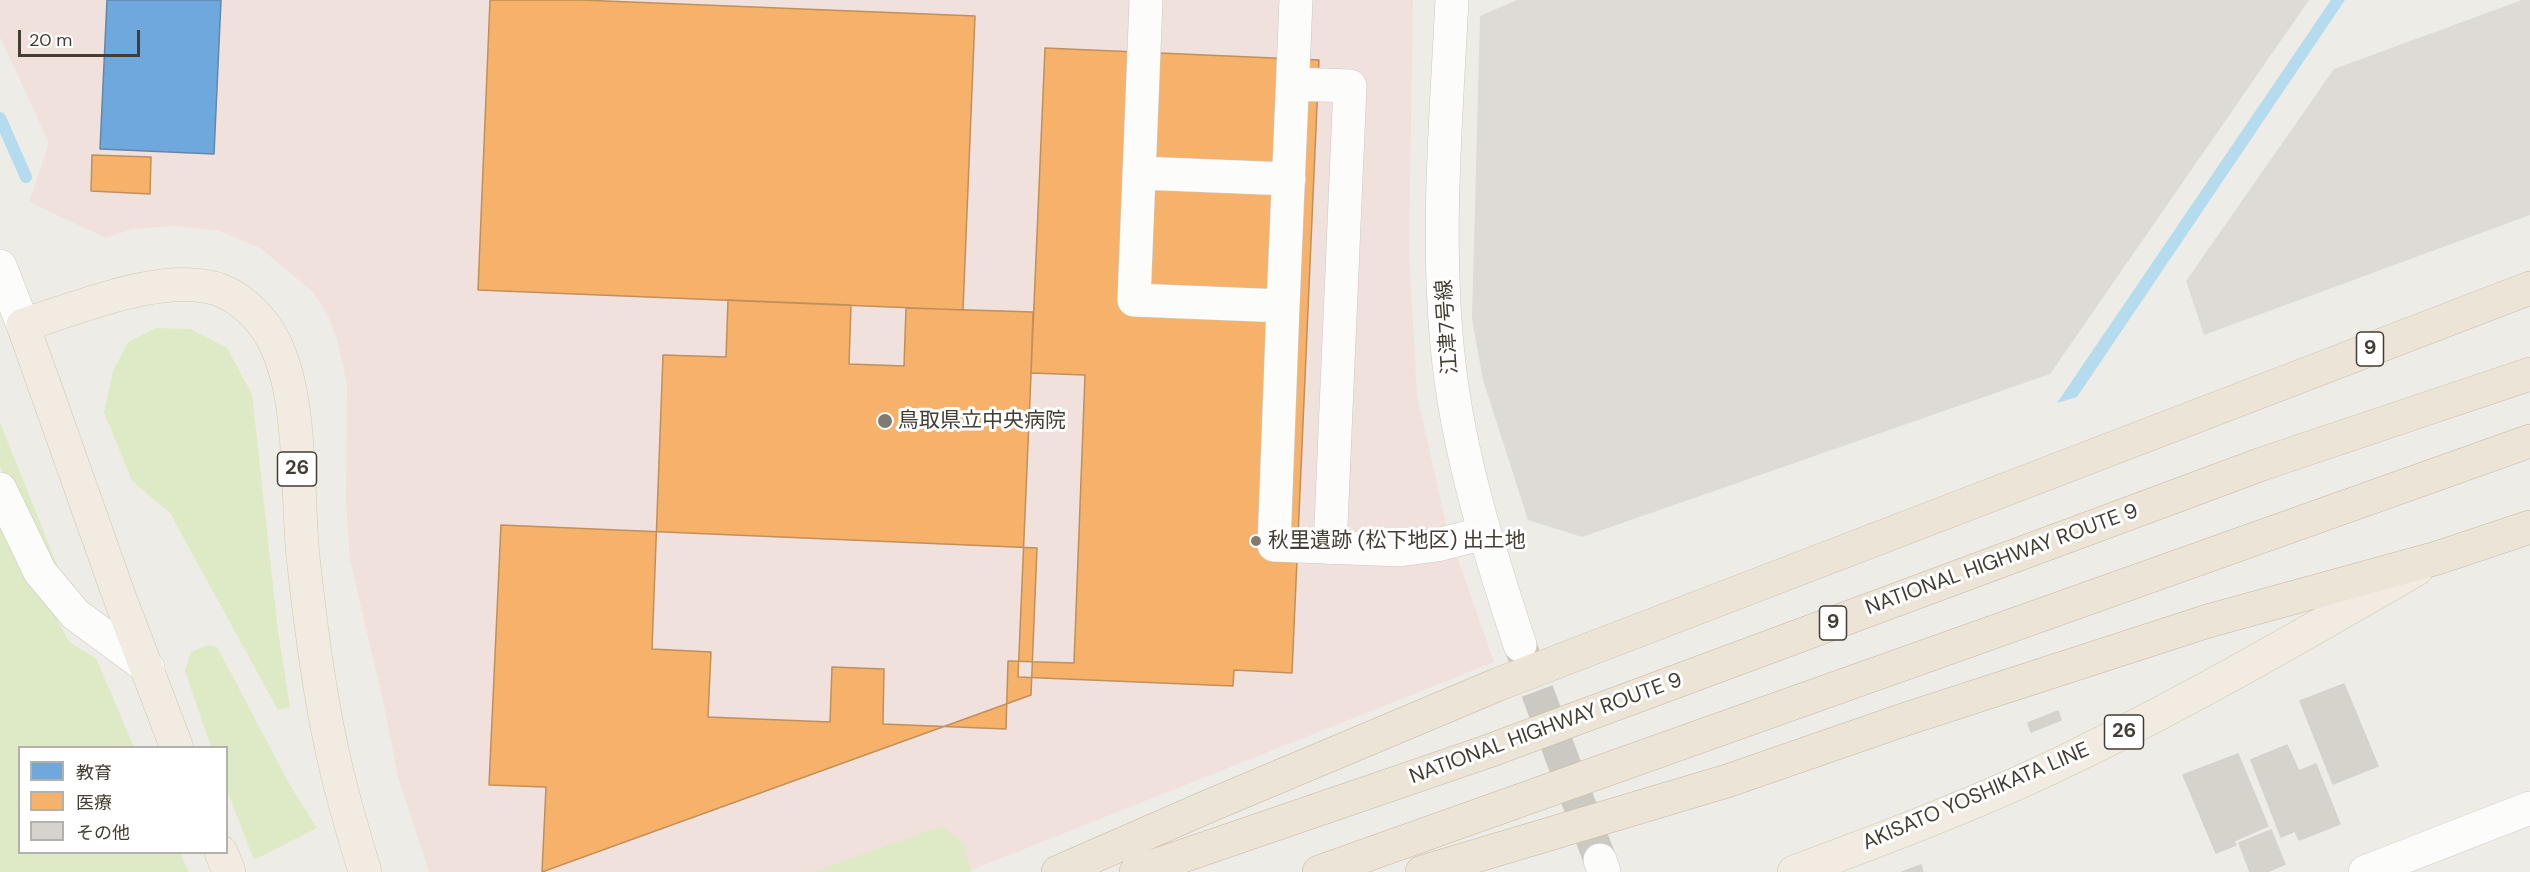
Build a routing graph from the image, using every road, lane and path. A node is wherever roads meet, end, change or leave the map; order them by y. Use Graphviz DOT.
graph roads {
  1 [pos="1146,0"];
  2 [pos="1296,0"];
  3 [pos="1452,0"];
  4 [pos="1293,84"];
  5 [pos="1140,161"];
  6 [pos="1289,179"];
  7 [pos="0,266"];
  8 [pos="2530,288"];
  9 [pos="1284,306"];
  10 [pos="23,325"];
  11 [pos="2530,374"];
  12 [pos="2530,441"];
  13 [pos="0,489"];
  14 [pos="2530,527"];
  15 [pos="1485,533"];
  16 [pos="1330,548"];
  17 [pos="2437,558"];
  18 [pos="1520,645"];
  19 [pos="148,668"];
  20 [pos="177,746"];
  21 [pos="2530,808"];
  22 [pos="222,854"];
  23 [pos="229,872"];
  24 [pos="365,872"];
  25 [pos="1058,872"];
  26 [pos="1136,872"];
  27 [pos="1319,872"];
  28 [pos="1422,872"];
  29 [pos="1794,872"];
  30 [pos="2365,872"];
  1 -- 5 [label="street"];
  2 -- 4 [label="street"];
  3 -- 15 [label="street, 江津7号線"];
  4 -- 6 [label="street"];
  4 -- 16 [label="street"];
  5 -- 6 [label="street"];
  5 -- 9 [label="street"];
  6 -- 9 [label="street"];
  7 -- 10 [label="street"];
  8 -- 25 [label="highway, 9"];
  9 -- 16 [label="street"];
  10 -- 19 [label="main road"];
  10 -- 24 [label="main road, 26"];
  11 -- 26 [label="highway, NATIONAL HIGHWAY ROUTE 9 / 9"];
  12 -- 27 [label="highway"];
  13 -- 19 [label="street"];
  14 -- 17 [label="highway"];
  15 -- 16 [label="street"];
  15 -- 18 [label="street, 江津7号線"];
  17 -- 28 [label="highway"];
  17 -- 29 [label="main road, AKISATO YOSHIKATA LINE / 26"];
  19 -- 20 [label="main road"];
  21 -- 30 [label="street"];
  22 -- 23 [label="main road"];
}
